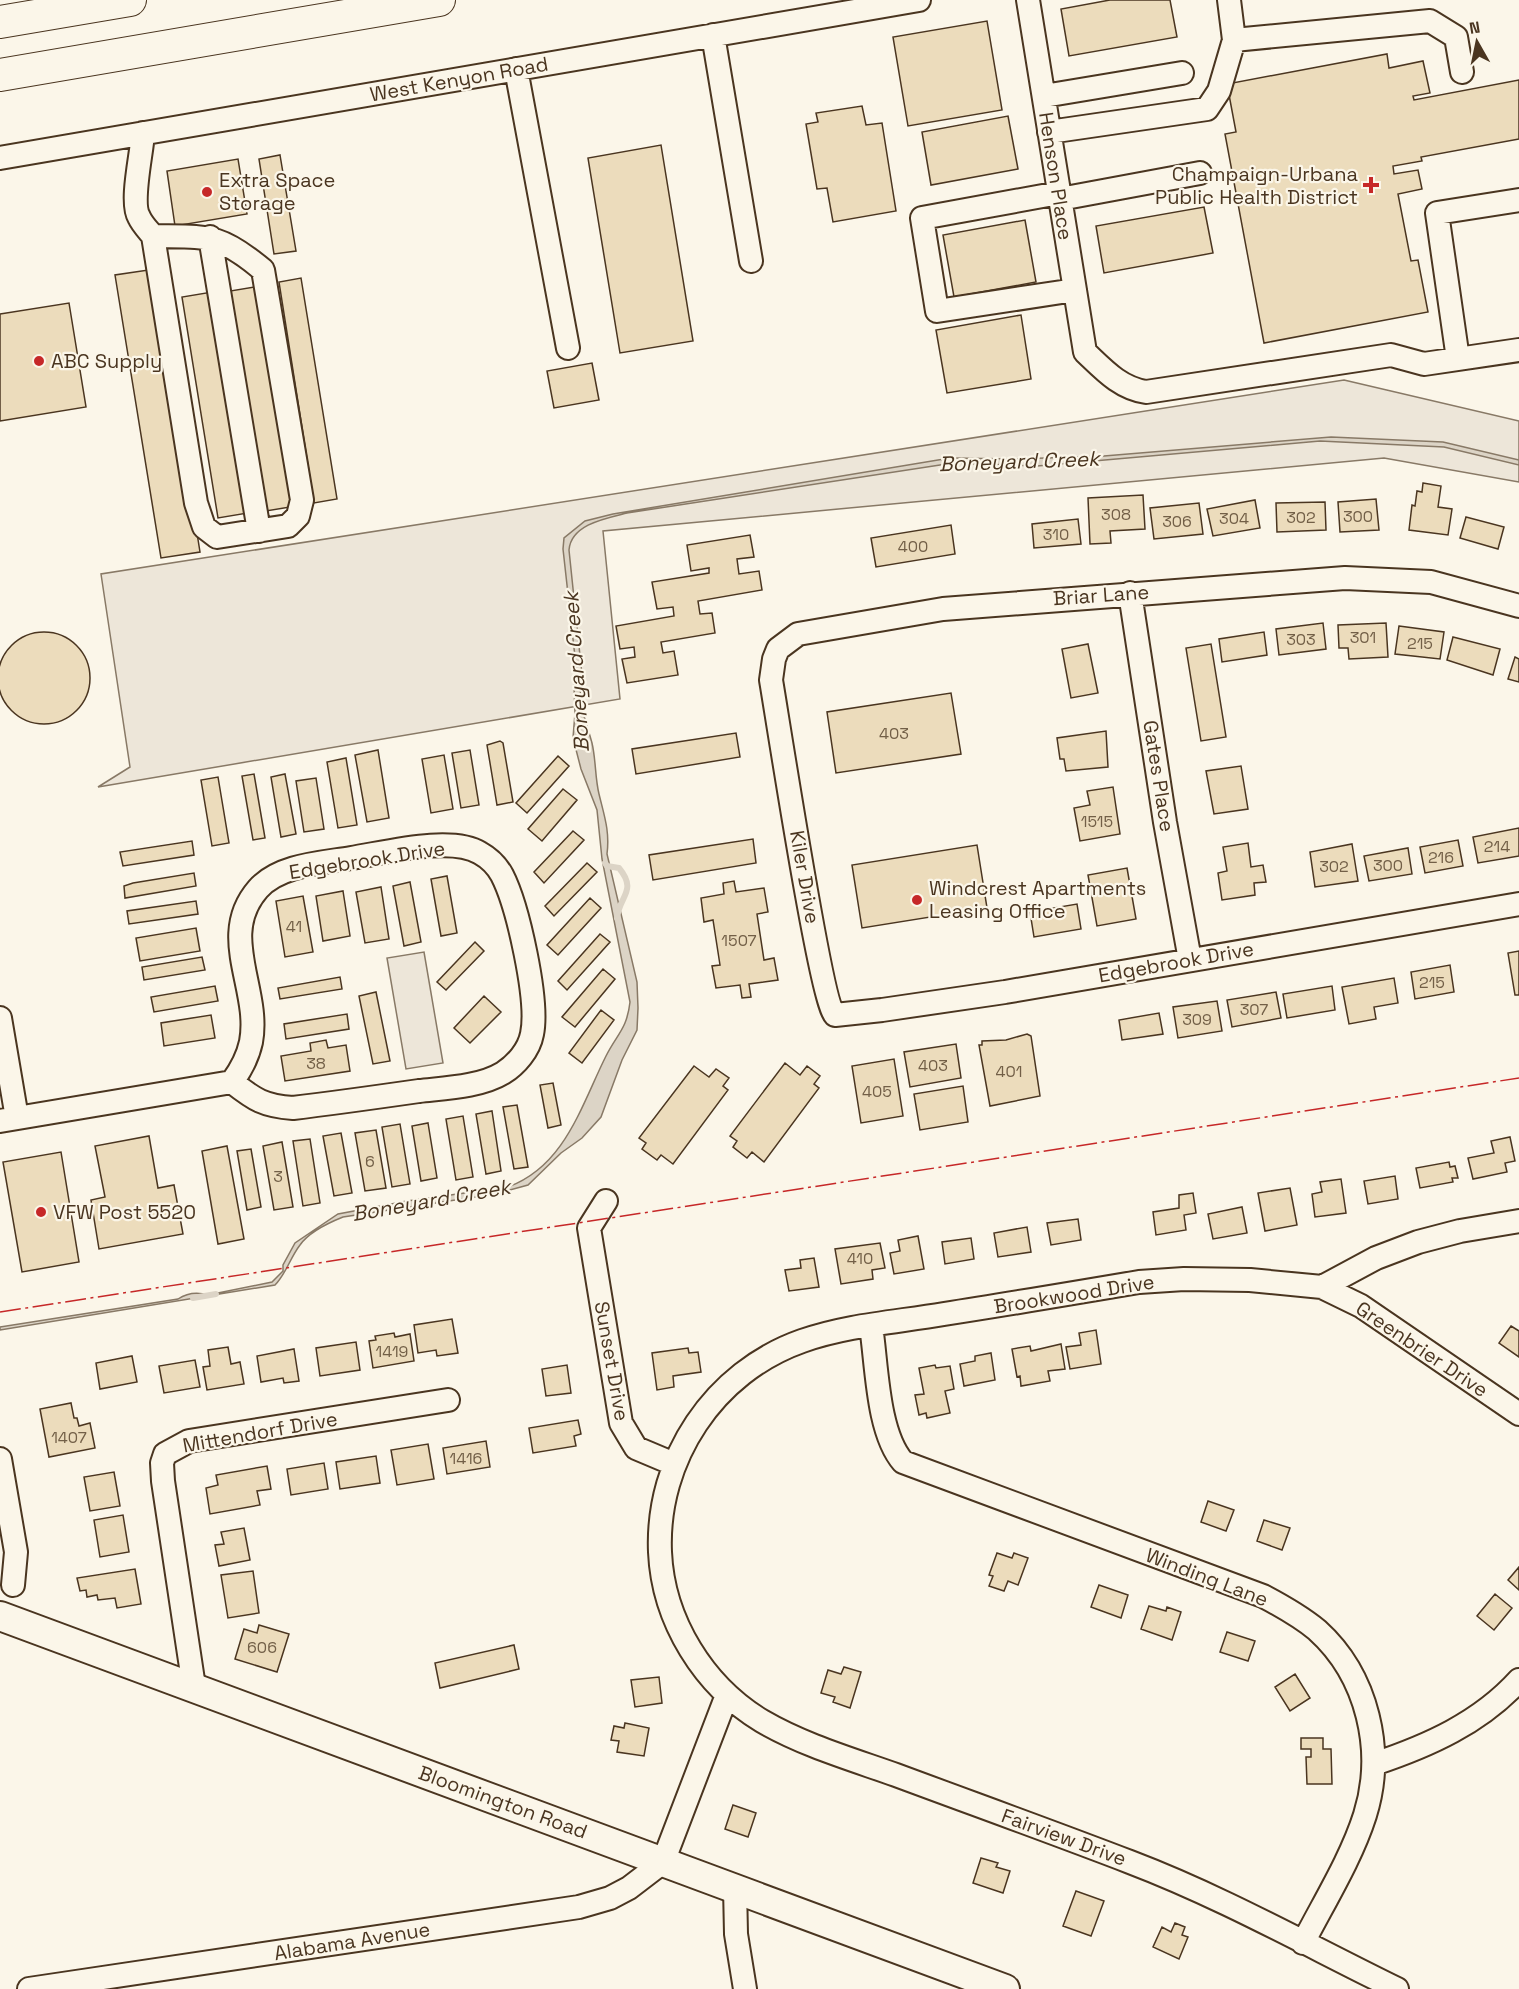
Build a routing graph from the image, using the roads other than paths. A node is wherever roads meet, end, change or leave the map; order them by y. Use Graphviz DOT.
graph roads {
  1 [pos="130,0"];
  2 [pos="440,0"];
  3 [pos="919,0"];
  4 [pos="1028,0"];
  5 [pos="1229,0"];
  6 [pos="0,22"];
  7 [pos="713,35"];
  8 [pos="1234,40"];
  9 [pos="516,69"];
  10 [pos="1462,72"];
  11 [pos="1182,73"];
  12 [pos="0,75"];
  13 [pos="1044,96"];
  14 [pos="1049,132"];
  15 [pos="143,133"];
  16 [pos="0,158"];
  17 [pos="1200,173"];
  18 [pos="1060,196"];
  19 [pos="1519,200"];
  20 [pos="153,236"];
  21 [pos="210,237"];
  22 [pos="751,261"];
  23 [pos="1075,290"];
  24 [pos="568,348"];
  25 [pos="1519,350"];
  26 [pos="1458,359"];
  27 [pos="259,531"];
  28 [pos="1130,593"];
  29 [pos="1519,606"];
  30 [pos="782,739"];
  31 [pos="1519,904"];
  32 [pos="1190,960"];
  33 [pos="834,1013"];
  34 [pos="0,1018"];
  35 [pos="231,1082"];
  36 [pos="9,1119"];
  37 [pos="606,1201"];
  38 [pos="1519,1221"];
  39 [pos="1322,1287"];
  40 [pos="871,1326"];
  41 [pos="448,1400"];
  42 [pos="1519,1414"];
  43 [pos="0,1459"];
  44 [pos="674,1464"];
  45 [pos="6,1577"];
  46 [pos="7,1618"];
  47 [pos="1519,1680"];
  48 [pos="194,1687"];
  49 [pos="728,1695"];
  50 [pos="1374,1764"];
  51 [pos="663,1862"];
  52 [pos="735,1887"];
  53 [pos="1303,1943"];
  54 [pos="29,1989"];
  55 [pos="745,1989"];
  56 [pos="1005,1989"];
  57 [pos="1397,1989"];
  1 -- 6 [label="highway"];
  2 -- 12 [label="highway"];
  3 -- 7 [label="street, West Kenyon Road"];
  4 -- 13 [label="street, Henson Place"];
  5 -- 8 [label="street"];
  7 -- 9 [label="street, West Kenyon Road"];
  7 -- 22 [label="street"];
  8 -- 10 [label="street"];
  8 -- 14 [label="street"];
  9 -- 15 [label="street, West Kenyon Road"];
  9 -- 24 [label="street"];
  11 -- 13 [label="street"];
  13 -- 14 [label="street, Henson Place"];
  14 -- 18 [label="street, Henson Place"];
  15 -- 16 [label="street, West Kenyon Road"];
  15 -- 20 [label="street"];
  17 -- 18 [label="street"];
  18 -- 23 [label="street, Henson Place"];
  18 -- 23 [label="street"];
  19 -- 26 [label="street"];
  20 -- 21 [label="street"];
  20 -- 27 [label="street"];
  21 -- 27 [label="street"];
  21 -- 27 [label="street"];
  23 -- 26 [label="street, Henson Place"];
  25 -- 26 [label="street"];
  28 -- 29 [label="street, Briar Lane"];
  28 -- 30 [label="street, Briar Lane"];
  28 -- 32 [label="street, Gates Place"];
  30 -- 33 [label="street, Kiler Drive"];
  31 -- 32 [label="street, Edgebrook Drive"];
  32 -- 33 [label="street, Edgebrook Drive"];
  34 -- 36 [label="street"];
  35 -- 35 [label="street, Edgebrook Drive"];
  35 -- 36 [label="street"];
  37 -- 44 [label="street, Sunset Drive"];
  38 -- 39 [label="street"];
  39 -- 40 [label="street, Brookwood Drive"];
  39 -- 42 [label="street, Greenbrier Drive"];
  40 -- 44 [label="street, Brookwood Drive"];
  40 -- 50 [label="street, Winding Lane"];
  41 -- 48 [label="street, Mittendorf Drive"];
  43 -- 45 [label="street"];
  44 -- 49 [label="street"];
  45 -- 46 [label="street"];
  46 -- 48 [label="main road, Bloomington Road"];
  47 -- 50 [label="street"];
  48 -- 51 [label="main road, Bloomington Road"];
  49 -- 51 [label="street"];
  49 -- 53 [label="street, Fairview Drive"];
  50 -- 53 [label="street, Winding Lane"];
  51 -- 52 [label="main road, Bloomington Road"];
  51 -- 54 [label="street, Alabama Avenue"];
  52 -- 55 [label="street"];
  52 -- 56 [label="main road, Bloomington Road"];
  53 -- 57 [label="street, Fairview Drive"];
}
